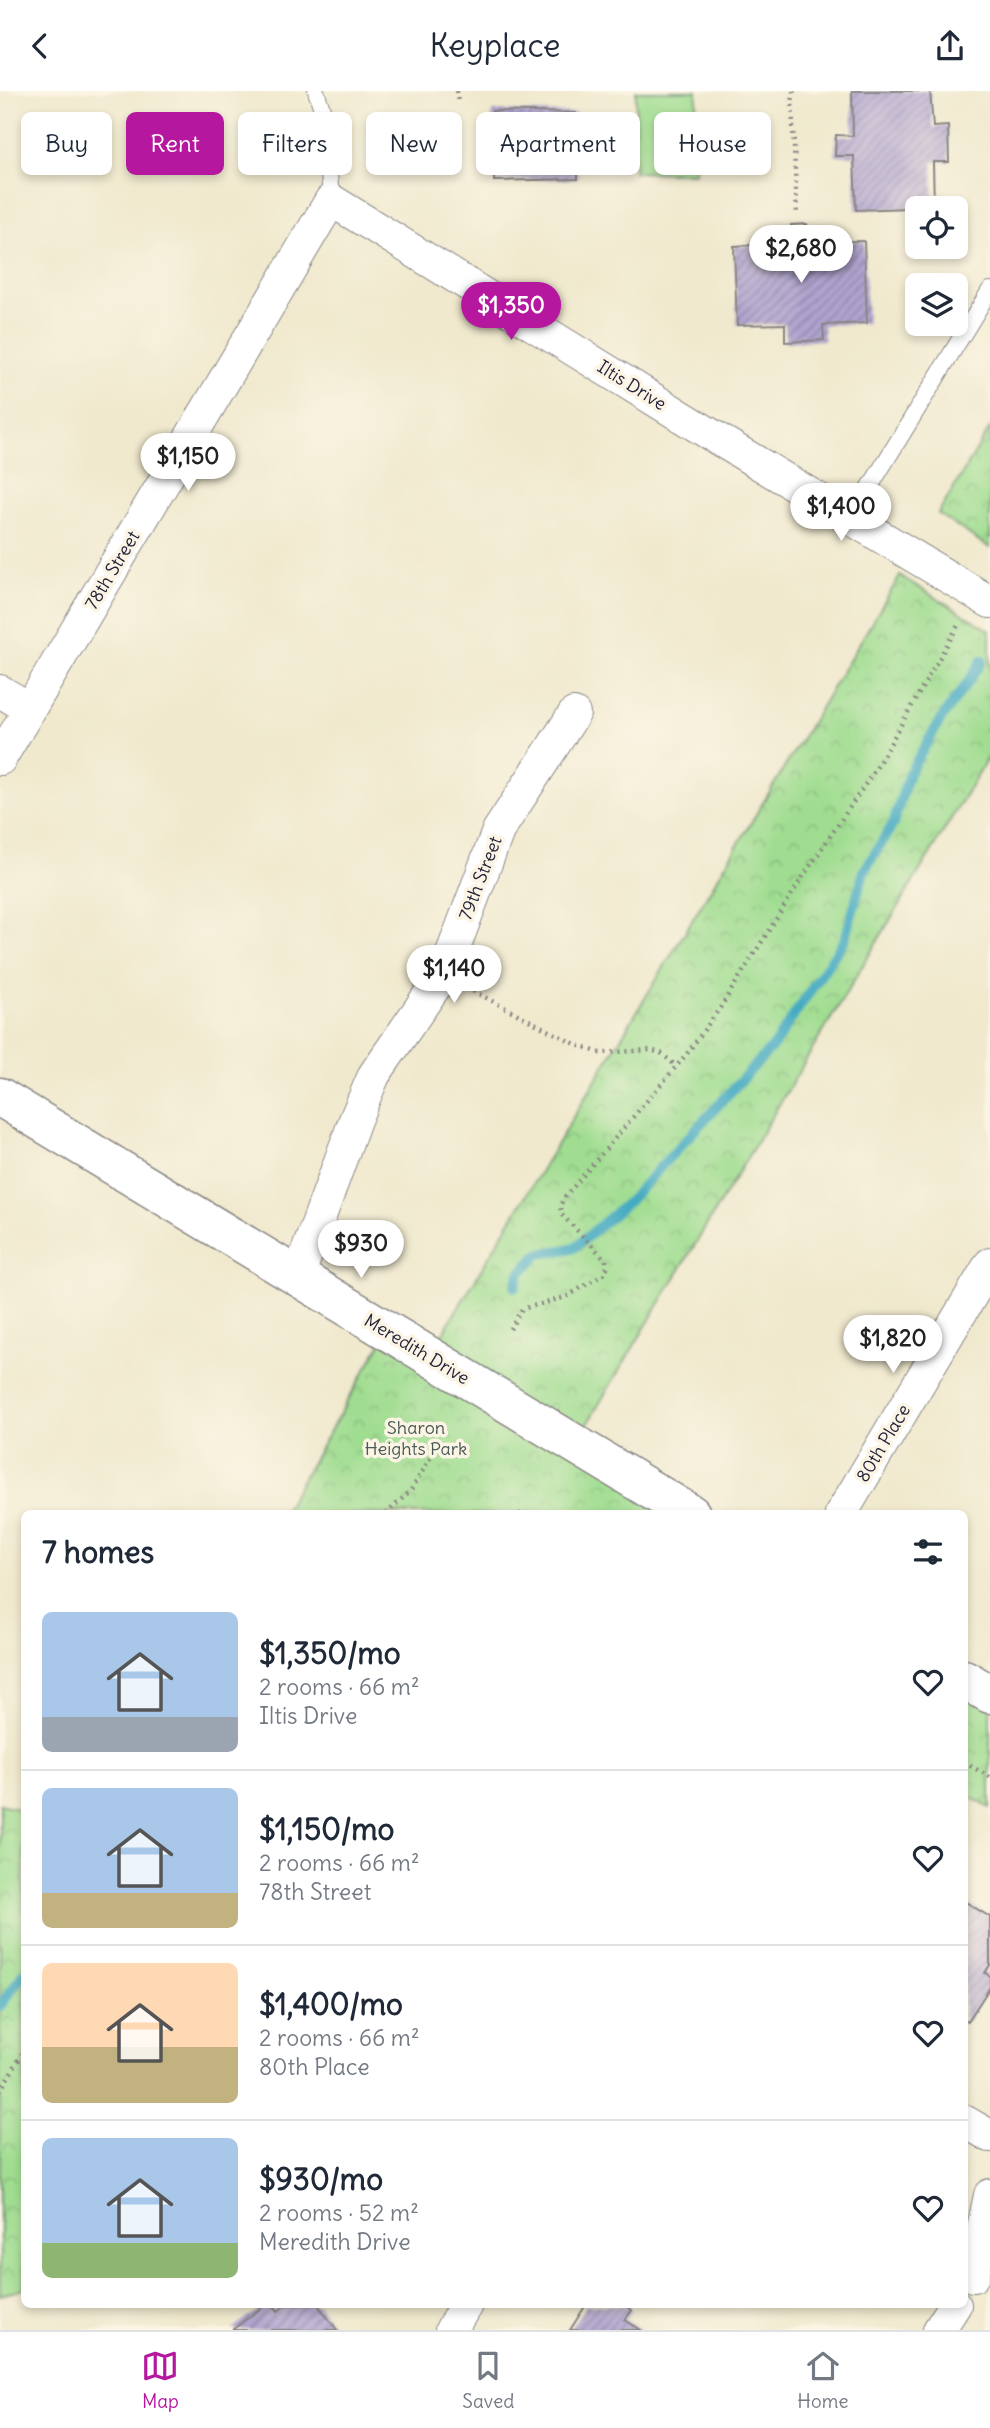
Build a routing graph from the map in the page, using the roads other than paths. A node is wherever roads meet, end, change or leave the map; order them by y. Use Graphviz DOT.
graph roads {
  1 [pos="316,91"];
  2 [pos="331,200"];
  3 [pos="990,290"];
  4 [pos="851,518"];
  5 [pos="983,598"];
  6 [pos="0,691"];
  7 [pos="30,709"];
  8 [pos="574,715"];
  9 [pos="0,759"];
  10 [pos="0,1097"];
  11 [pos="990,1264"];
  12 [pos="298,1277"];
  13 [pos="684,1510"];
  14 [pos="843,1510"];
  15 [pos="968,1681"];
  16 [pos="990,1694"];
  17 [pos="968,2123"];
  18 [pos="990,2136"];
  19 [pos="990,2195"];
  20 [pos="976,2275"];
  21 [pos="464,2308"];
  22 [pos="953,2308"];
  23 [pos="451,2330"];
  24 [pos="939,2330"];
  1 -- 2 [label="lane"];
  2 -- 4 [label="street, Iltis Drive"];
  2 -- 7 [label="street, 78th Street"];
  3 -- 4 [label="lane"];
  4 -- 5 [label="street"];
  6 -- 7 [label="street"];
  7 -- 9 [label="street, 78th Street"];
  8 -- 12 [label="street, 79th Street"];
  10 -- 12 [label="main road, Meredith Drive"];
  11 -- 14 [label="street, 80th Place"];
  12 -- 13 [label="main road, Meredith Drive"];
  15 -- 16 [label="main road"];
  17 -- 18 [label="street"];
  19 -- 20 [label="street"];
  21 -- 23 [label="street"];
  22 -- 24 [label="street"];
}
